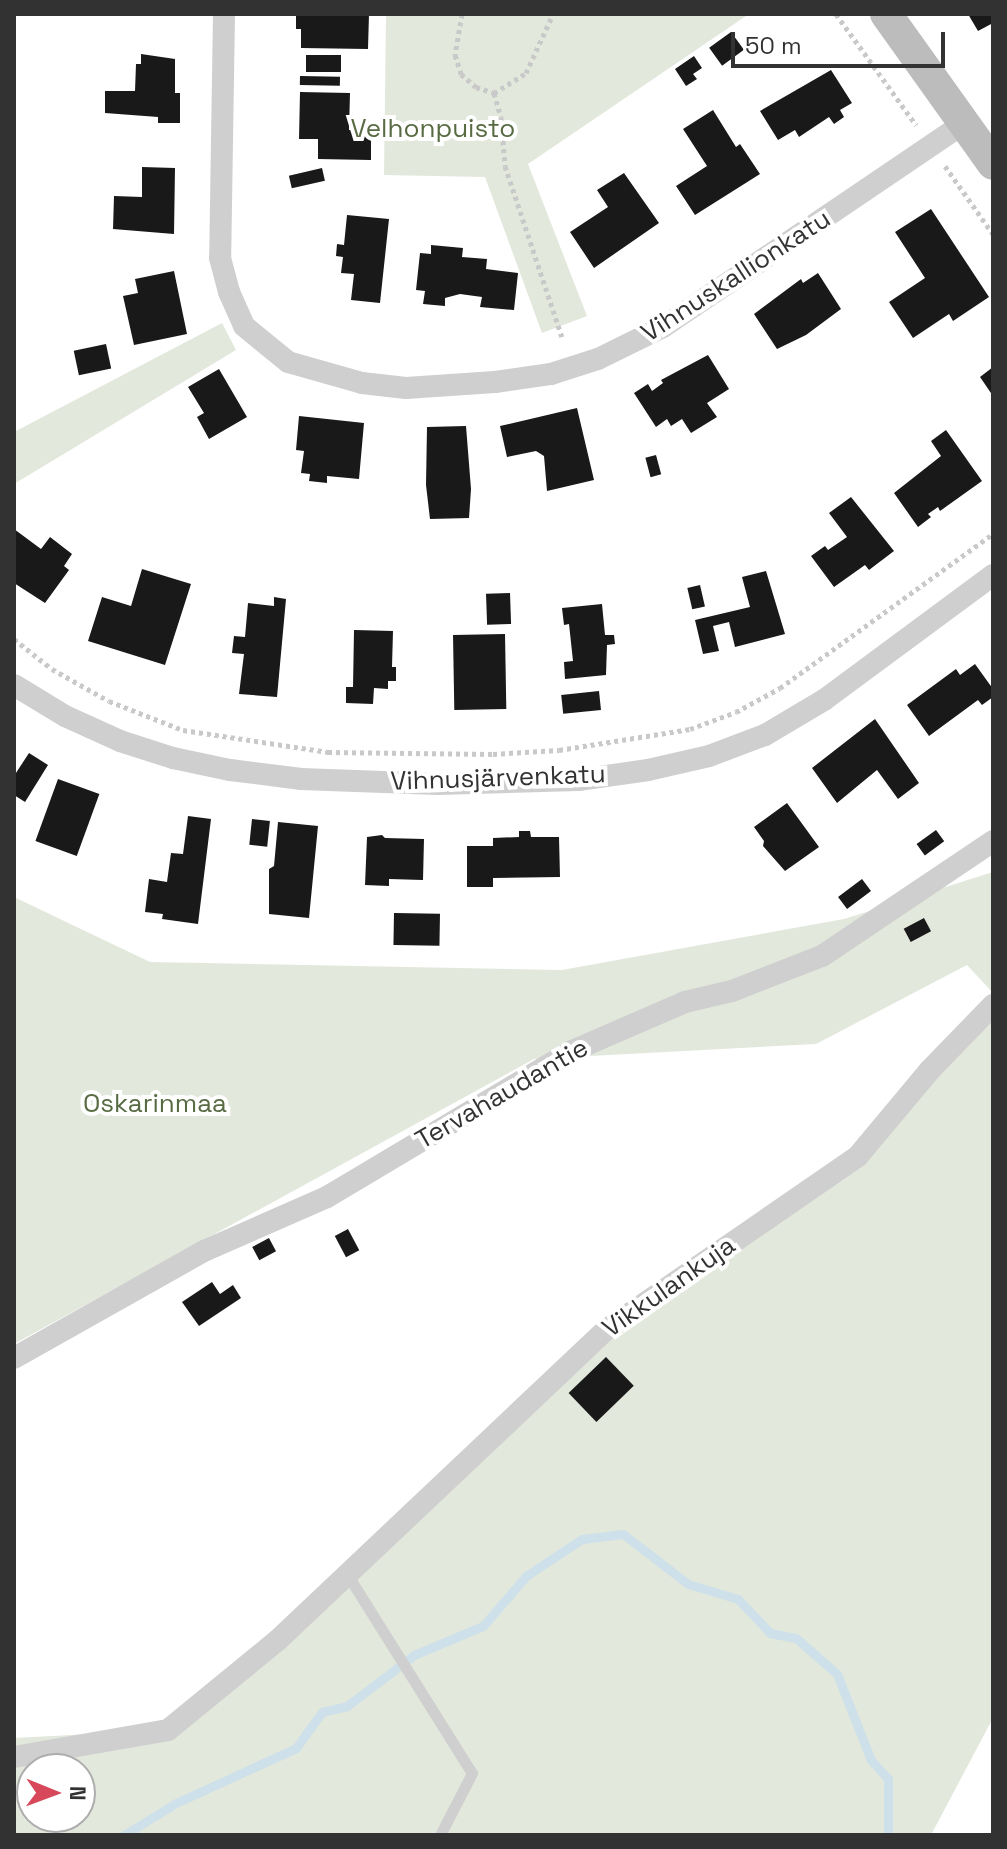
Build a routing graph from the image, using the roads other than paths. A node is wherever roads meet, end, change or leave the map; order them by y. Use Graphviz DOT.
graph roads {
  1 [pos="224,14"];
  2 [pos="886,14"];
  3 [pos="964,123"];
  4 [pos="993,164"];
  5 [pos="993,575"];
  6 [pos="14,685"];
  7 [pos="993,841"];
  8 [pos="993,1005"];
  9 [pos="14,1358"];
  10 [pos="347,1574"];
  11 [pos="14,1757"];
  12 [pos="440,1835"];
  1 -- 3 [label="street, Vihnuskallionkatu"];
  2 -- 3 [label="street"];
  3 -- 4 [label="street"];
  5 -- 6 [label="street, Vihnusjärvenkatu"];
  7 -- 9 [label="street, Tervahaudantie"];
  8 -- 10 [label="street, Vikkulankuja"];
  10 -- 11 [label="street, Vikkulankuja"];
  10 -- 12 [label="lane"];
}
